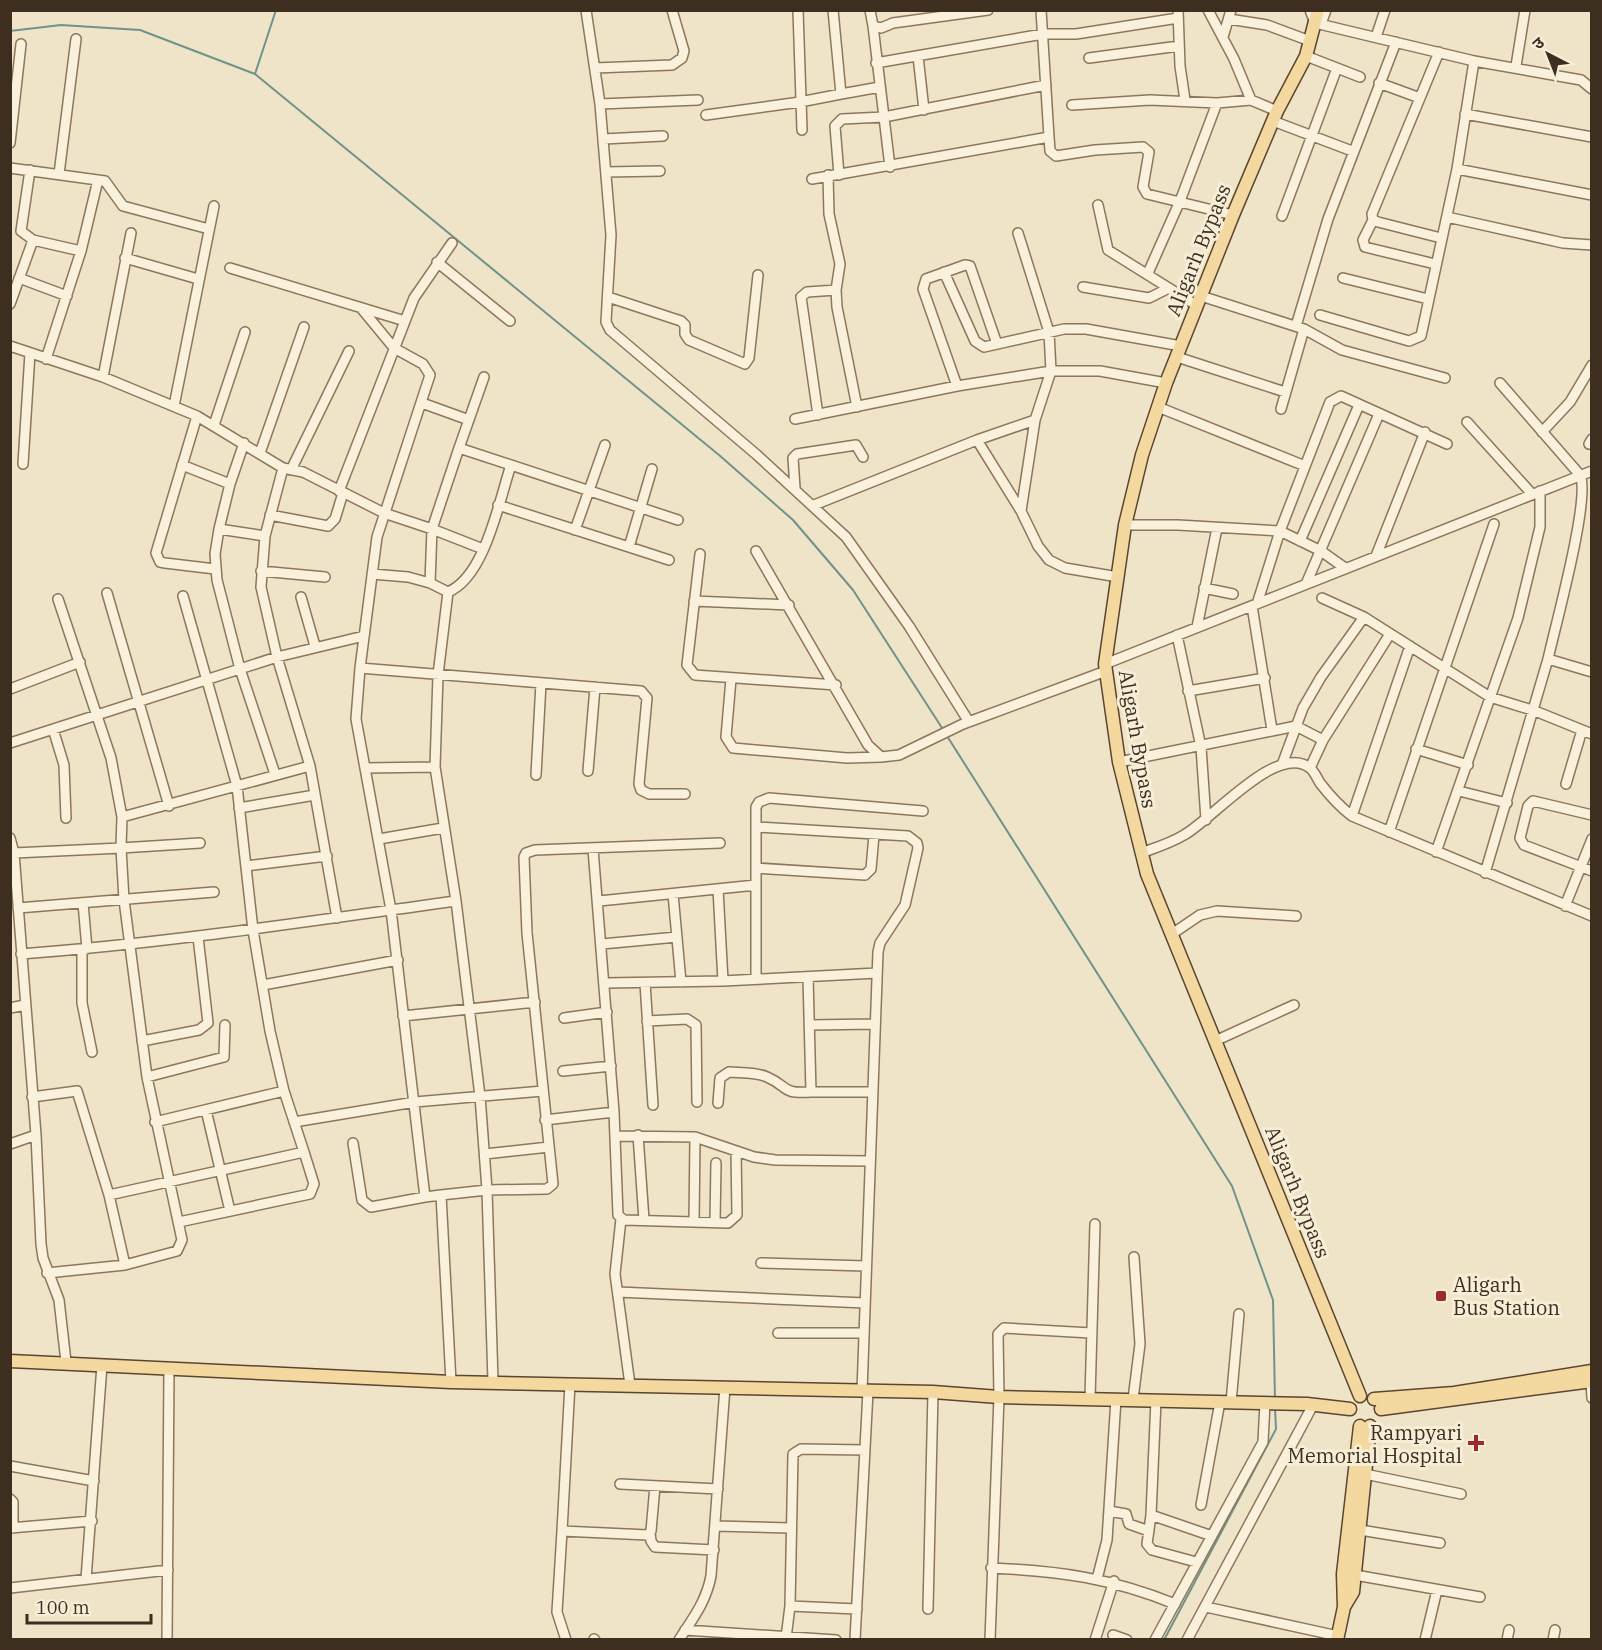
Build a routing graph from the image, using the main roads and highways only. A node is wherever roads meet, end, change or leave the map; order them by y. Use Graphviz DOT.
graph roads {
  1 [pos="1318,15"];
  2 [pos="10,1361"];
  3 [pos="1592,1371"];
  4 [pos="1591,1381"];
  5 [pos="1360,1396"];
  6 [pos="1378,1404"];
  7 [pos="1350,1409"];
  8 [pos="1365,1426"];
  9 [pos="1344,1607"];
  10 [pos="1337,1638"];
  1 -- 5 [label="main road, Aligarh Bypass"];
  2 -- 7 [label="main road"];
  3 -- 6 [label="main road"];
  4 -- 6 [label="main road"];
  5 -- 6 [label="main road"];
  5 -- 7 [label="main road"];
  6 -- 8 [label="main road"];
  7 -- 8 [label="main road"];
  8 -- 9 [label="main road"];
  8 -- 9 [label="main road"];
  9 -- 10 [label="main road"];
}
